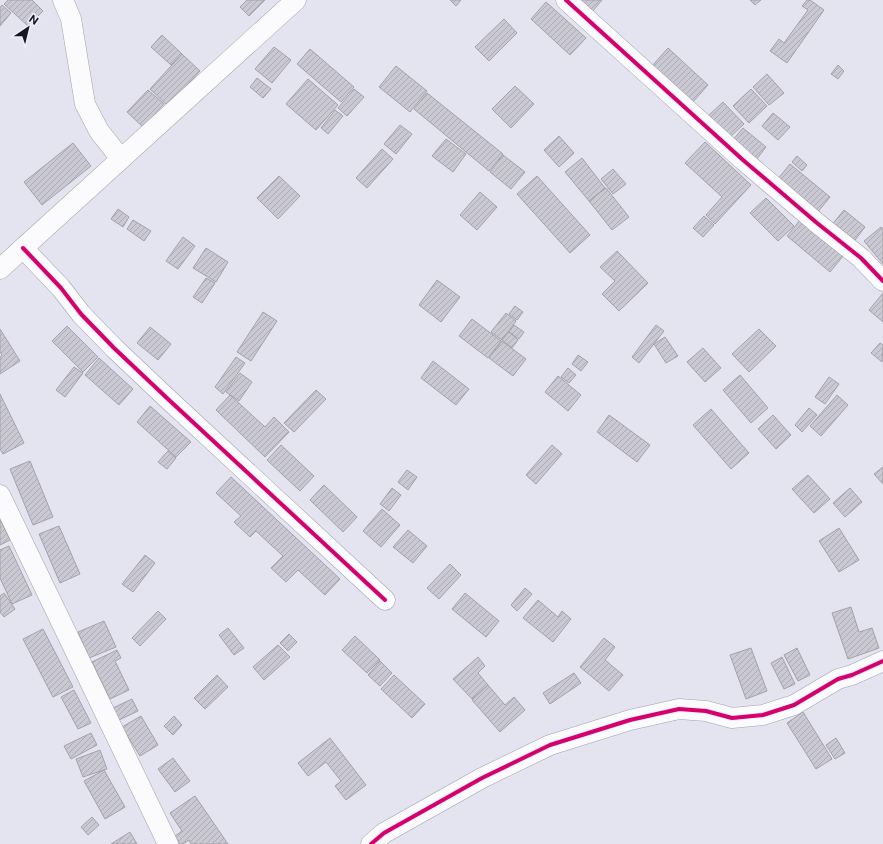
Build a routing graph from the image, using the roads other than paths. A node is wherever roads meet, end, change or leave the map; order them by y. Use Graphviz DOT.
graph roads {
  1 [pos="63,0"];
  2 [pos="296,0"];
  3 [pos="566,0"];
  4 [pos="122,159"];
  5 [pos="23,248"];
  6 [pos="0,269"];
  7 [pos="883,281"];
  8 [pos="0,495"];
  9 [pos="385,600"];
  10 [pos="883,661"];
  11 [pos="168,844"];
  12 [pos="371,844"];
  1 -- 4 [label="street"];
  2 -- 4 [label="street"];
  3 -- 7 [label="street"];
  4 -- 5 [label="street"];
  5 -- 6 [label="street"];
  5 -- 9 [label="street"];
  8 -- 11 [label="street"];
  10 -- 12 [label="street"];
}
